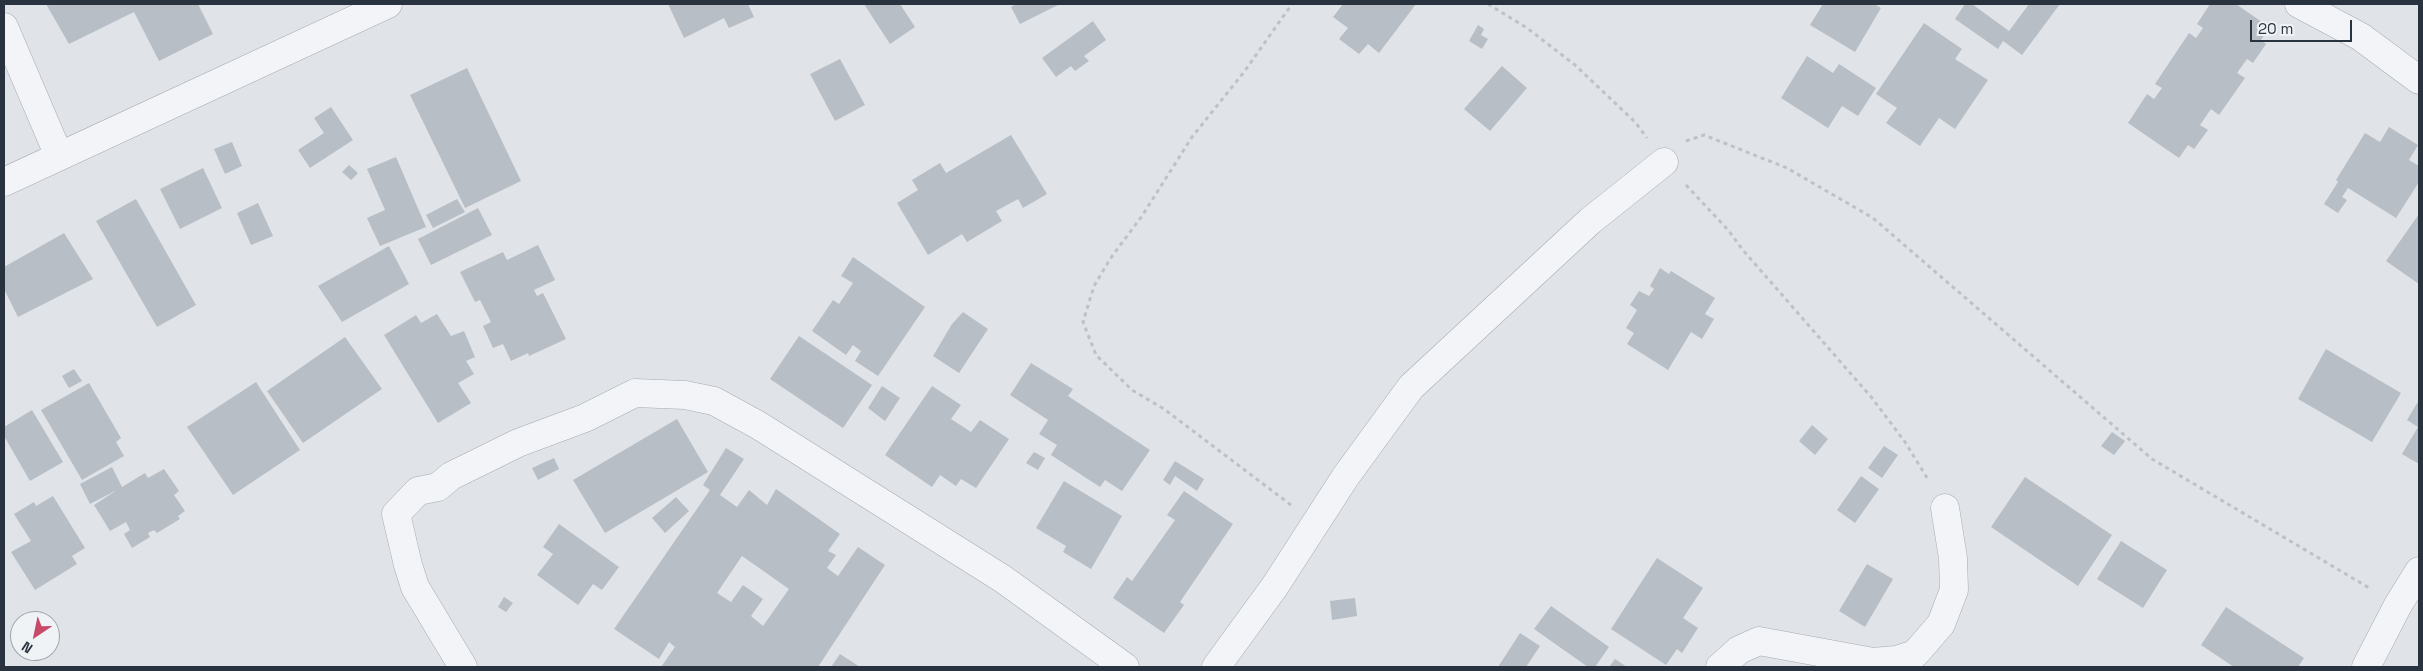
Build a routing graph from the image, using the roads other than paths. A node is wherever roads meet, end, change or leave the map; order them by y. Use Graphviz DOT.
graph roads {
  1 [pos="388,4"];
  2 [pos="2299,4"];
  3 [pos="4,27"];
  4 [pos="2419,80"];
  5 [pos="58,156"];
  6 [pos="1664,162"];
  7 [pos="4,182"];
  8 [pos="1945,508"];
  9 [pos="2419,571"];
  10 [pos="463,667"];
  11 [pos="1125,667"];
  12 [pos="1216,667"];
  13 [pos="1720,667"];
  14 [pos="2366,667"];
  1 -- 5 [label="street"];
  2 -- 4 [label="street"];
  3 -- 5 [label="street"];
  5 -- 7 [label="street"];
  6 -- 12 [label="street"];
  8 -- 13 [label="street"];
  9 -- 14 [label="street"];
  10 -- 11 [label="street"];
}
